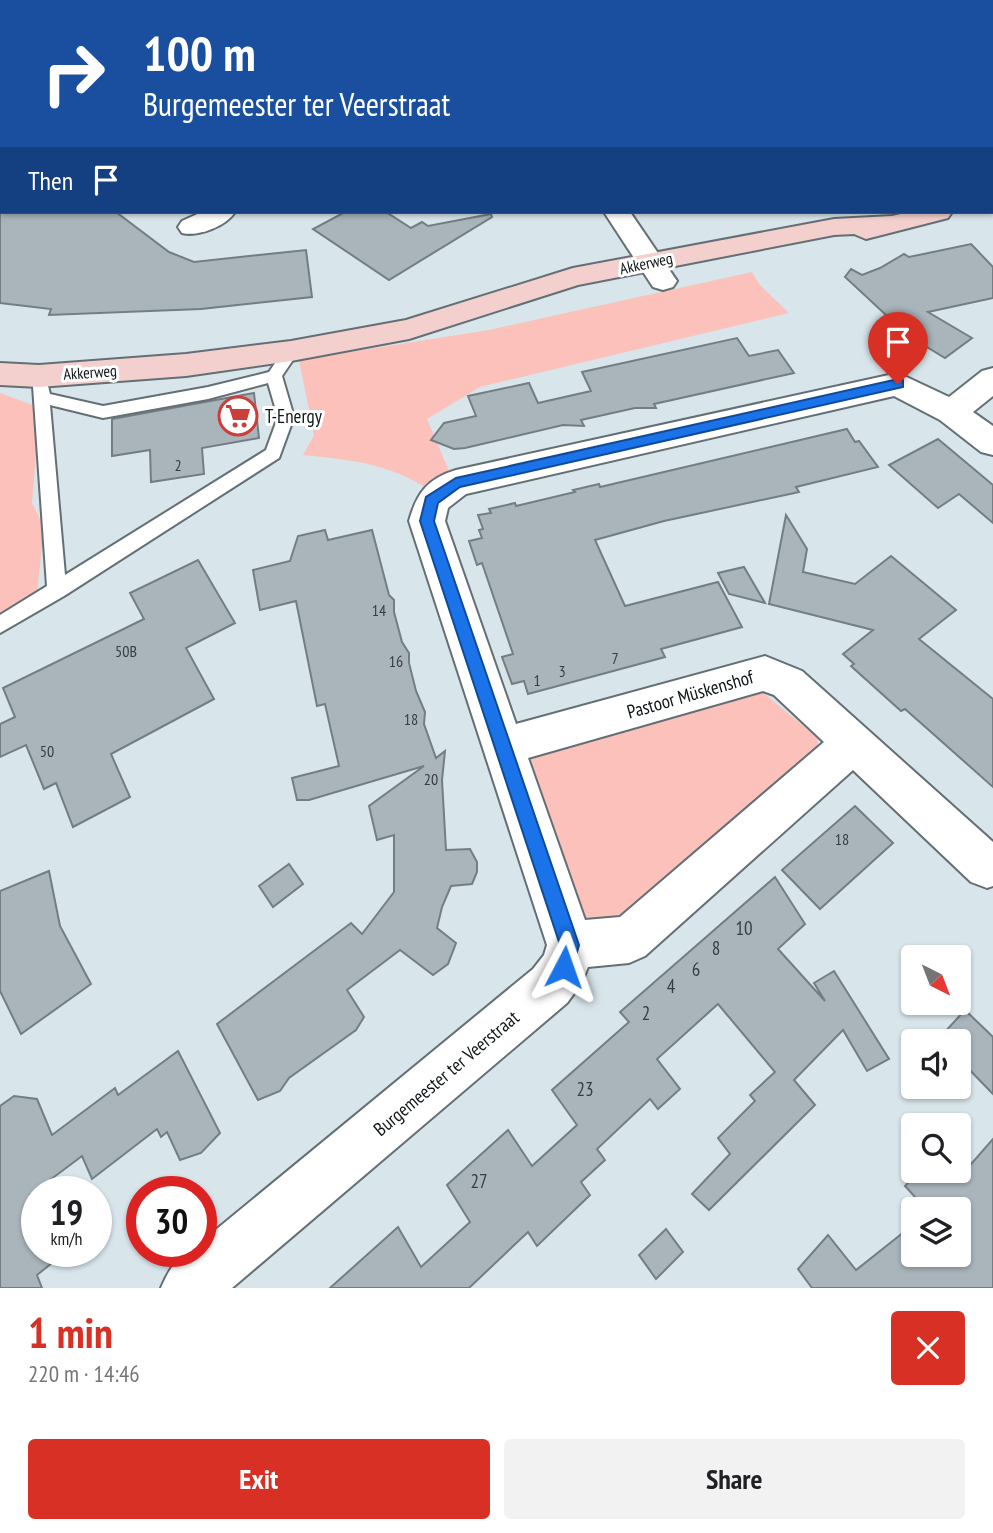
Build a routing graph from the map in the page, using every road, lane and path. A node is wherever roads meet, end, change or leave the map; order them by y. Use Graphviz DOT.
graph roads {
  1 [pos="218,214"];
  2 [pos="618,214"];
  3 [pos="930,214"];
  4 [pos="191,227"];
  5 [pos="657,271"];
  6 [pos="291,351"];
  7 [pos="274,376"];
  8 [pos="993,379"];
  9 [pos="20,380"];
  10 [pos="951,412"];
  11 [pos="993,443"];
  12 [pos="57,591"];
  13 [pos="0,625"];
  14 [pos="854,741"];
  15 [pos="505,746"];
  16 [pos="987,866"];
  17 [pos="570,945"];
  18 [pos="189,1288"];
  1 -- 4 [label="street"];
  2 -- 5 [label="street"];
  3 -- 5 [label="main road, Akkerweg"];
  5 -- 6 [label="main road, Akkerweg"];
  6 -- 7 [label="lane"];
  6 -- 9 [label="main road, Akkerweg"];
  7 -- 9 [label="lane"];
  7 -- 12 [label="lane"];
  8 -- 10 [label="street"];
  9 -- 12 [label="lane"];
  10 -- 11 [label="street"];
  10 -- 15 [label="street"];
  12 -- 13 [label="lane"];
  14 -- 15 [label="street, Pastoor Müskenshof"];
  14 -- 16 [label="street, Pastoor Müskenshof"];
  14 -- 17 [label="street"];
  15 -- 17 [label="street"];
  17 -- 18 [label="street, Burgemeester ter Veerstraat"];
}
